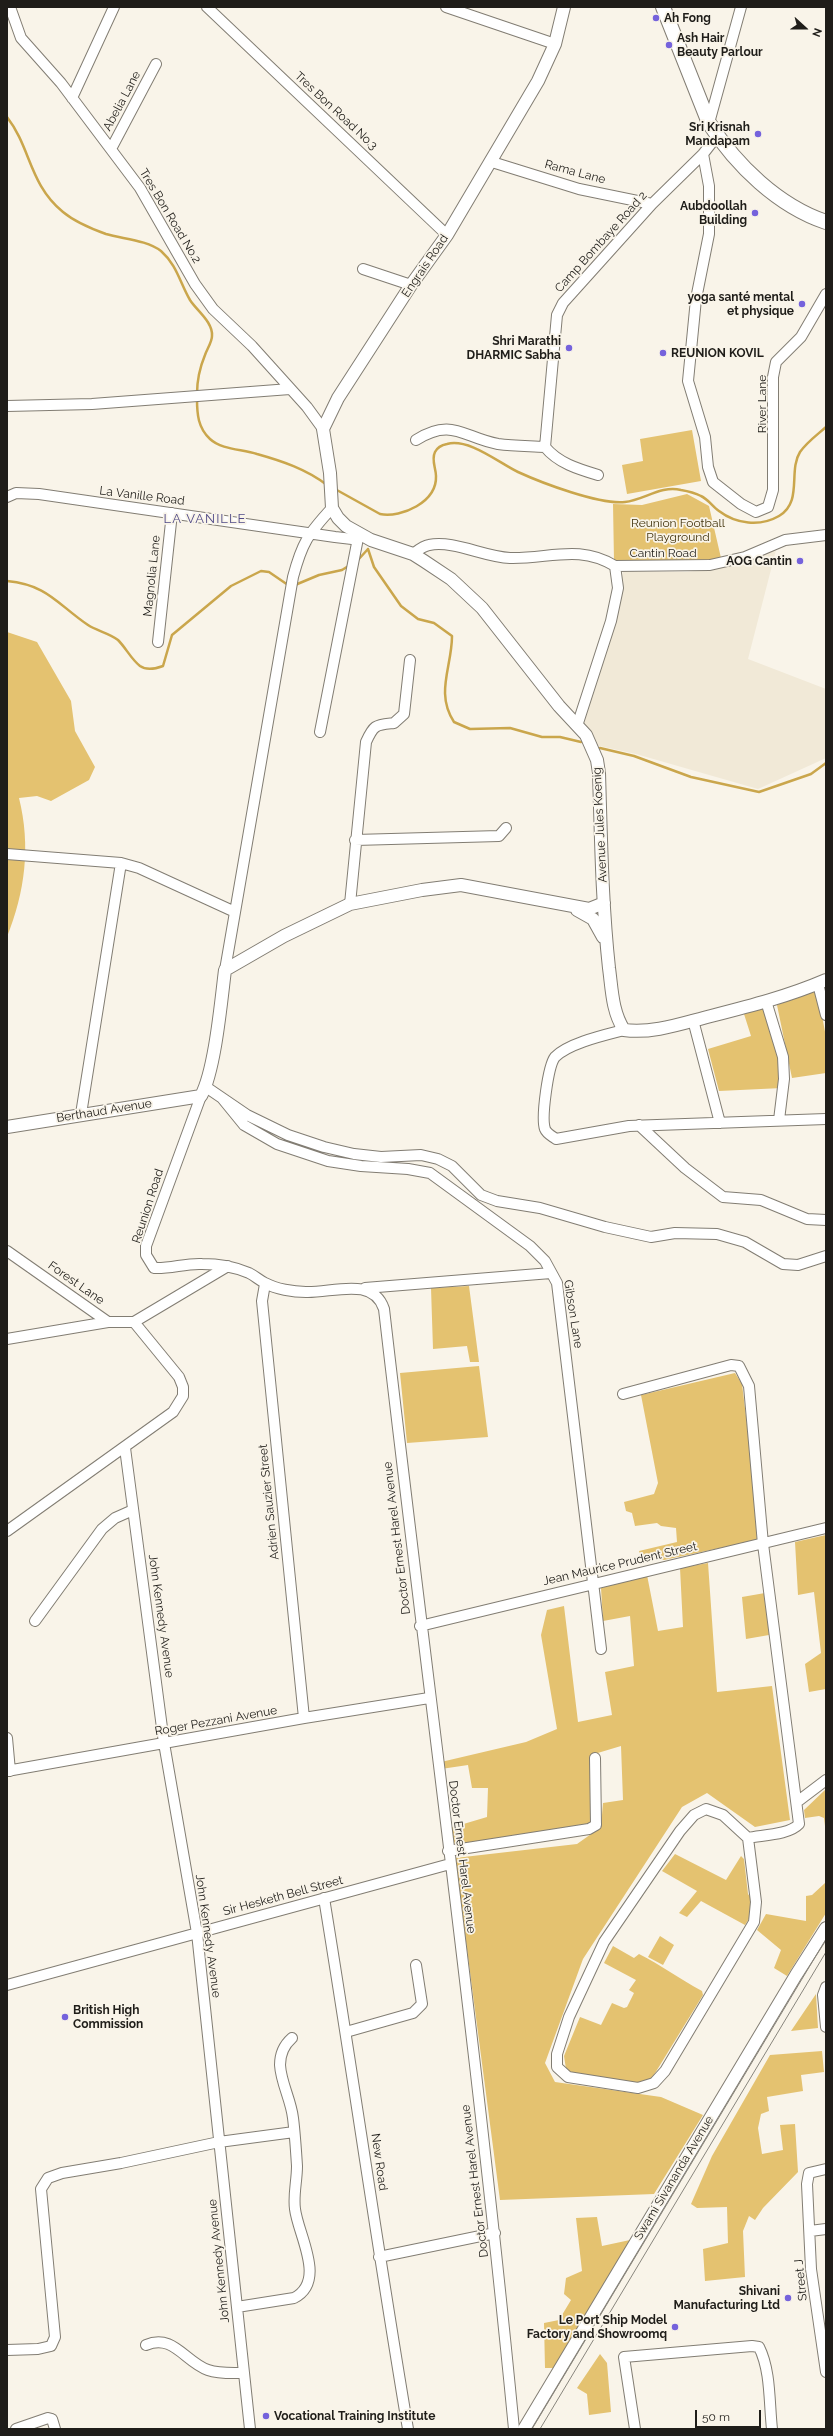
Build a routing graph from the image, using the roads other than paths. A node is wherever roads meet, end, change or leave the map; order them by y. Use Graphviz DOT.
graph roads {
  1 [pos="10,7"];
  2 [pos="114,7"];
  3 [pos="207,7"];
  4 [pos="446,7"];
  5 [pos="564,7"];
  6 [pos="663,7"];
  7 [pos="741,7"];
  8 [pos="555,44"];
  9 [pos="156,64"];
  10 [pos="72,98"];
  11 [pos="709,123"];
  12 [pos="718,136"];
  13 [pos="111,149"];
  14 [pos="703,154"];
  15 [pos="492,162"];
  16 [pos="652,204"];
  17 [pos="826,222"];
  18 [pos="447,235"];
  19 [pos="363,269"];
  20 [pos="411,285"];
  21 [pos="826,294"];
  22 [pos="290,389"];
  23 [pos="7,406"];
  24 [pos="323,429"];
  25 [pos="416,440"];
  26 [pos="545,447"];
  27 [pos="598,475"];
  28 [pos="10,493"];
  29 [pos="331,504"];
  30 [pos="172,513"];
  31 [pos="310,532"];
  32 [pos="359,533"];
  33 [pos="826,535"];
  34 [pos="413,554"];
  35 [pos="615,566"];
  36 [pos="158,642"];
  37 [pos="410,660"];
  38 [pos="577,726"];
  39 [pos="320,732"];
  40 [pos="506,828"];
  41 [pos="356,840"];
  42 [pos="7,854"];
  43 [pos="121,863"];
  44 [pos="350,904"];
  45 [pos="572,907"];
  46 [pos="604,908"];
  47 [pos="235,912"];
  48 [pos="590,917"];
  49 [pos="607,946"];
  50 [pos="225,970"];
  51 [pos="822,982"];
  52 [pos="766,1001"];
  53 [pos="826,1015"];
  54 [pos="693,1020"];
  55 [pos="624,1030"];
  56 [pos="203,1091"];
  57 [pos="222,1098"];
  58 [pos="81,1114"];
  59 [pos="826,1119"];
  60 [pos="778,1120"];
  61 [pos="720,1123"];
  62 [pos="639,1125"];
  63 [pos="7,1126"];
  64 [pos="826,1220"];
  65 [pos="7,1251"];
  66 [pos="826,1256"];
  67 [pos="228,1266"];
  68 [pos="551,1273"];
  69 [pos="265,1284"];
  70 [pos="368,1290"];
  71 [pos="108,1322"];
  72 [pos="134,1322"];
  73 [pos="7,1339"];
  74 [pos="623,1394"];
  75 [pos="125,1448"];
  76 [pos="133,1510"];
  77 [pos="826,1528"];
  78 [pos="7,1531"];
  79 [pos="763,1544"];
  80 [pos="593,1583"];
  81 [pos="35,1621"];
  82 [pos="420,1626"];
  83 [pos="601,1650"];
  84 [pos="429,1698"];
  85 [pos="304,1718"];
  86 [pos="7,1738"];
  87 [pos="164,1743"];
  88 [pos="595,1758"];
  89 [pos="8,1771"];
  90 [pos="826,1780"];
  91 [pos="797,1802"];
  92 [pos="748,1838"];
  93 [pos="448,1851"];
  94 [pos="450,1864"];
  95 [pos="324,1898"];
  96 [pos="826,1928"];
  97 [pos="197,1933"];
  98 [pos="416,1965"];
  99 [pos="7,1985"];
  100 [pos="826,1987"];
  101 [pos="826,2027"];
  102 [pos="346,2032"];
  103 [pos="292,2038"];
  104 [pos="294,2132"];
  105 [pos="219,2142"];
  106 [pos="826,2170"];
  107 [pos="826,2229"];
  108 [pos="810,2231"];
  109 [pos="495,2232"];
  110 [pos="379,2257"];
  111 [pos="237,2307"];
  112 [pos="146,2345"];
  113 [pos="7,2350"];
  114 [pos="825,2358"];
  115 [pos="826,2372"];
  116 [pos="244,2373"];
  117 [pos="16,2429"];
  118 [pos="55,2429"];
  119 [pos="250,2429"];
  120 [pos="408,2429"];
  121 [pos="514,2429"];
  122 [pos="524,2429"];
  123 [pos="635,2429"];
  124 [pos="772,2429"];
  1 -- 10 [label="street, Tres Bon Road No.2"];
  2 -- 10 [label="street"];
  3 -- 18 [label="street, Tres Bon Road No.3"];
  4 -- 8 [label="street"];
  5 -- 8 [label="street, Engrais Road"];
  6 -- 11 [label="main road"];
  7 -- 11 [label="street"];
  8 -- 15 [label="street, Engrais Road"];
  9 -- 13 [label="street, Abelia Lane"];
  10 -- 13 [label="street, Tres Bon Road No.2"];
  11 -- 12 [label="main road"];
  12 -- 14 [label="street, Camp Bombaye Road 2"];
  12 -- 17 [label="main road"];
  13 -- 22 [label="street, Tres Bon Road No.2"];
  14 -- 16 [label="street, Camp Bombaye Road 2"];
  14 -- 21 [label="street, River Lane"];
  15 -- 16 [label="street, Rama Lane"];
  15 -- 18 [label="street, Engrais Road"];
  16 -- 26 [label="street, Camp Bombaye Road 2"];
  18 -- 20 [label="street, Engrais Road"];
  19 -- 20 [label="street"];
  20 -- 24 [label="street, Engrais Road"];
  22 -- 23 [label="street"];
  22 -- 24 [label="street, Tres Bon Road No.2"];
  24 -- 29 [label="street"];
  25 -- 26 [label="street"];
  26 -- 27 [label="street"];
  28 -- 30 [label="street, La Vanille Road"];
  29 -- 31 [label="street"];
  29 -- 32 [label="street, Avenue Jules Koenig"];
  30 -- 31 [label="street, La Vanille Road"];
  30 -- 36 [label="street, Magnolia Lane"];
  31 -- 32 [label="street, La Vanille Road"];
  31 -- 47 [label="street"];
  32 -- 34 [label="street, Avenue Jules Koenig"];
  32 -- 39 [label="street"];
  33 -- 35 [label="street, Cantin Road"];
  34 -- 35 [label="street"];
  34 -- 38 [label="street, Avenue Jules Koenig"];
  35 -- 38 [label="street"];
  37 -- 41 [label="street"];
  38 -- 46 [label="street, Avenue Jules Koenig"];
  40 -- 41 [label="street"];
  41 -- 44 [label="street"];
  42 -- 43 [label="street"];
  43 -- 47 [label="street"];
  43 -- 58 [label="street"];
  44 -- 45 [label="street"];
  44 -- 50 [label="street"];
  45 -- 46 [label="street"];
  45 -- 48 [label="street"];
  46 -- 48 [label="street"];
  46 -- 49 [label="street, Avenue Jules Koenig"];
  47 -- 50 [label="street"];
  48 -- 49 [label="street"];
  49 -- 55 [label="street, Avenue Jules Koenig"];
  50 -- 56 [label="street"];
  51 -- 52 [label="street"];
  51 -- 53 [label="street"];
  52 -- 54 [label="street"];
  52 -- 60 [label="street"];
  54 -- 55 [label="street"];
  54 -- 61 [label="street"];
  55 -- 62 [label="street"];
  56 -- 57 [label="street"];
  56 -- 58 [label="street, Berthaud Avenue"];
  56 -- 67 [label="street, Reunion Road"];
  57 -- 66 [label="street"];
  57 -- 68 [label="street, Gibson Lane"];
  58 -- 63 [label="street, Berthaud Avenue"];
  59 -- 60 [label="street"];
  60 -- 61 [label="street"];
  61 -- 62 [label="street"];
  62 -- 64 [label="street"];
  65 -- 71 [label="street, Forest Lane"];
  67 -- 69 [label="street, Reunion Road"];
  67 -- 72 [label="street"];
  68 -- 70 [label="street, Reunion Road"];
  68 -- 80 [label="street, Gibson Lane"];
  69 -- 70 [label="street, Reunion Road"];
  69 -- 85 [label="street, Adrien Sauzier Street"];
  70 -- 82 [label="street, Doctor Ernest Harel Avenue"];
  71 -- 72 [label="street, Forest Lane"];
  71 -- 73 [label="street"];
  72 -- 75 [label="street"];
  74 -- 79 [label="street"];
  75 -- 76 [label="street, John Kennedy Avenue"];
  75 -- 78 [label="street"];
  76 -- 81 [label="street"];
  76 -- 87 [label="street, John Kennedy Avenue"];
  77 -- 79 [label="street, Jean Maurice Prudent Street"];
  79 -- 80 [label="street, Jean Maurice Prudent Street"];
  79 -- 91 [label="street"];
  80 -- 82 [label="street, Jean Maurice Prudent Street"];
  80 -- 83 [label="street, Gibson Lane"];
  82 -- 84 [label="street, Doctor Ernest Harel Avenue"];
  84 -- 85 [label="street, Roger Pezzani Avenue"];
  84 -- 93 [label="street, Doctor Ernest Harel Avenue"];
  85 -- 87 [label="street, Roger Pezzani Avenue"];
  86 -- 89 [label="street"];
  87 -- 89 [label="street, Roger Pezzani Avenue"];
  87 -- 97 [label="street, John Kennedy Avenue"];
  88 -- 93 [label="street"];
  90 -- 91 [label="street"];
  91 -- 92 [label="street"];
  92 -- 92 [label="street"];
  93 -- 94 [label="street, Doctor Ernest Harel Avenue"];
  94 -- 95 [label="street, Sir Hesketh Bell Street"];
  94 -- 109 [label="street, Doctor Ernest Harel Avenue"];
  95 -- 97 [label="street, Sir Hesketh Bell Street"];
  95 -- 102 [label="street, New Road"];
  96 -- 122 [label="street, Swami Sivananda Avenue"];
  97 -- 99 [label="street, Sir Hesketh Bell Street"];
  97 -- 105 [label="street, John Kennedy Avenue"];
  98 -- 102 [label="street"];
  100 -- 101 [label="street"];
  102 -- 110 [label="street, New Road"];
  103 -- 104 [label="street"];
  104 -- 105 [label="street"];
  104 -- 111 [label="street"];
  105 -- 111 [label="street, John Kennedy Avenue"];
  105 -- 113 [label="street"];
  106 -- 108 [label="street, Street J"];
  107 -- 108 [label="street"];
  108 -- 114 [label="street, Street J"];
  109 -- 110 [label="street"];
  109 -- 121 [label="street, Doctor Ernest Harel Avenue"];
  110 -- 120 [label="street, New Road"];
  111 -- 116 [label="street, John Kennedy Avenue"];
  112 -- 116 [label="street"];
  114 -- 115 [label="street, Street J"];
  116 -- 119 [label="street, John Kennedy Avenue"];
  117 -- 118 [label="street"];
  123 -- 124 [label="street"];
}
